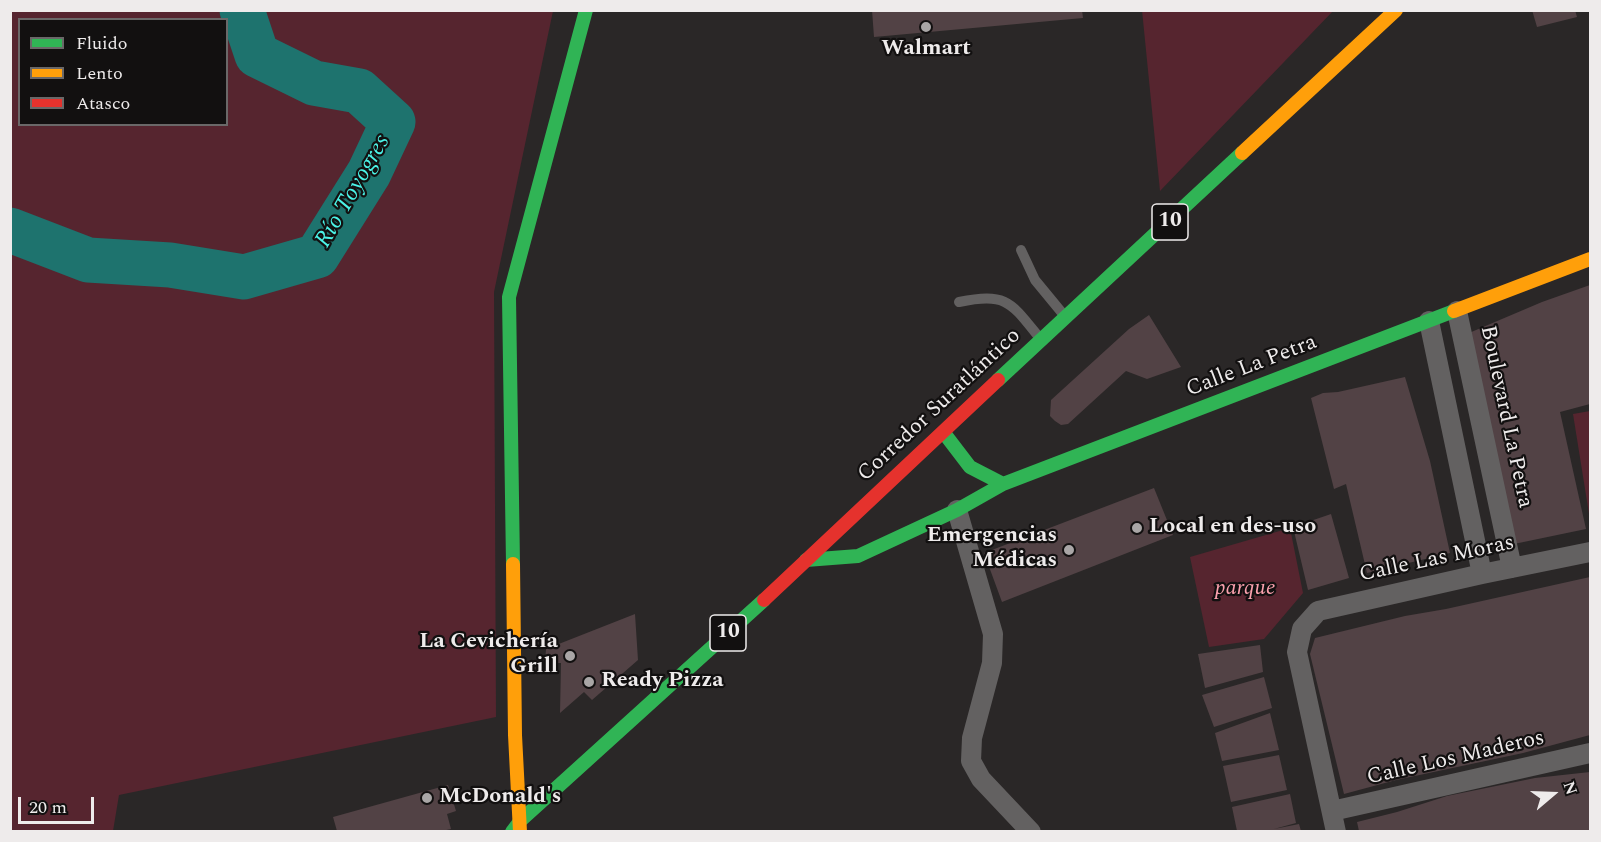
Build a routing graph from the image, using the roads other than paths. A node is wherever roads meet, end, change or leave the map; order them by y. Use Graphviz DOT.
graph roads {
  1 [pos="586,10"];
  2 [pos="1396,10"];
  3 [pos="1021,250"];
  4 [pos="1590,259"];
  5 [pos="959,302"];
  6 [pos="1457,311"];
  7 [pos="1065,317"];
  8 [pos="1428,321"];
  9 [pos="1041,339"];
  10 [pos="944,433"];
  11 [pos="1003,484"];
  12 [pos="957,510"];
  13 [pos="1590,552"];
  14 [pos="806,560"];
  15 [pos="1512,568"];
  16 [pos="1482,573"];
  17 [pos="1590,753"];
  18 [pos="1332,811"];
  19 [pos="518,828"];
  20 [pos="1031,831"];
  21 [pos="1336,831"];
  1 -- 19 [label="street"];
  2 -- 7 [label="street, Corredor Suratlántico / 10"];
  3 -- 7 [label="lane"];
  4 -- 6 [label="street, Calle La Petra"];
  5 -- 9 [label="lane"];
  6 -- 8 [label="street, Calle La Petra"];
  6 -- 15 [label="street, Boulevard La Petra"];
  7 -- 9 [label="street, Corredor Suratlántico / 10"];
  8 -- 11 [label="street, Calle La Petra"];
  8 -- 16 [label="street"];
  9 -- 10 [label="street, Corredor Suratlántico / 10"];
  10 -- 11 [label="street"];
  10 -- 14 [label="street, Corredor Suratlántico / 10"];
  11 -- 12 [label="street, Calle La Petra"];
  12 -- 14 [label="street, Calle La Petra"];
  12 -- 20 [label="street"];
  13 -- 15 [label="street, Calle Las Moras"];
  14 -- 19 [label="street, Corredor Suratlántico / 10"];
  15 -- 16 [label="street, Calle Las Moras"];
  16 -- 18 [label="street, Calle Las Moras"];
  17 -- 18 [label="street, Calle Los Maderos"];
  18 -- 21 [label="street"];
}
